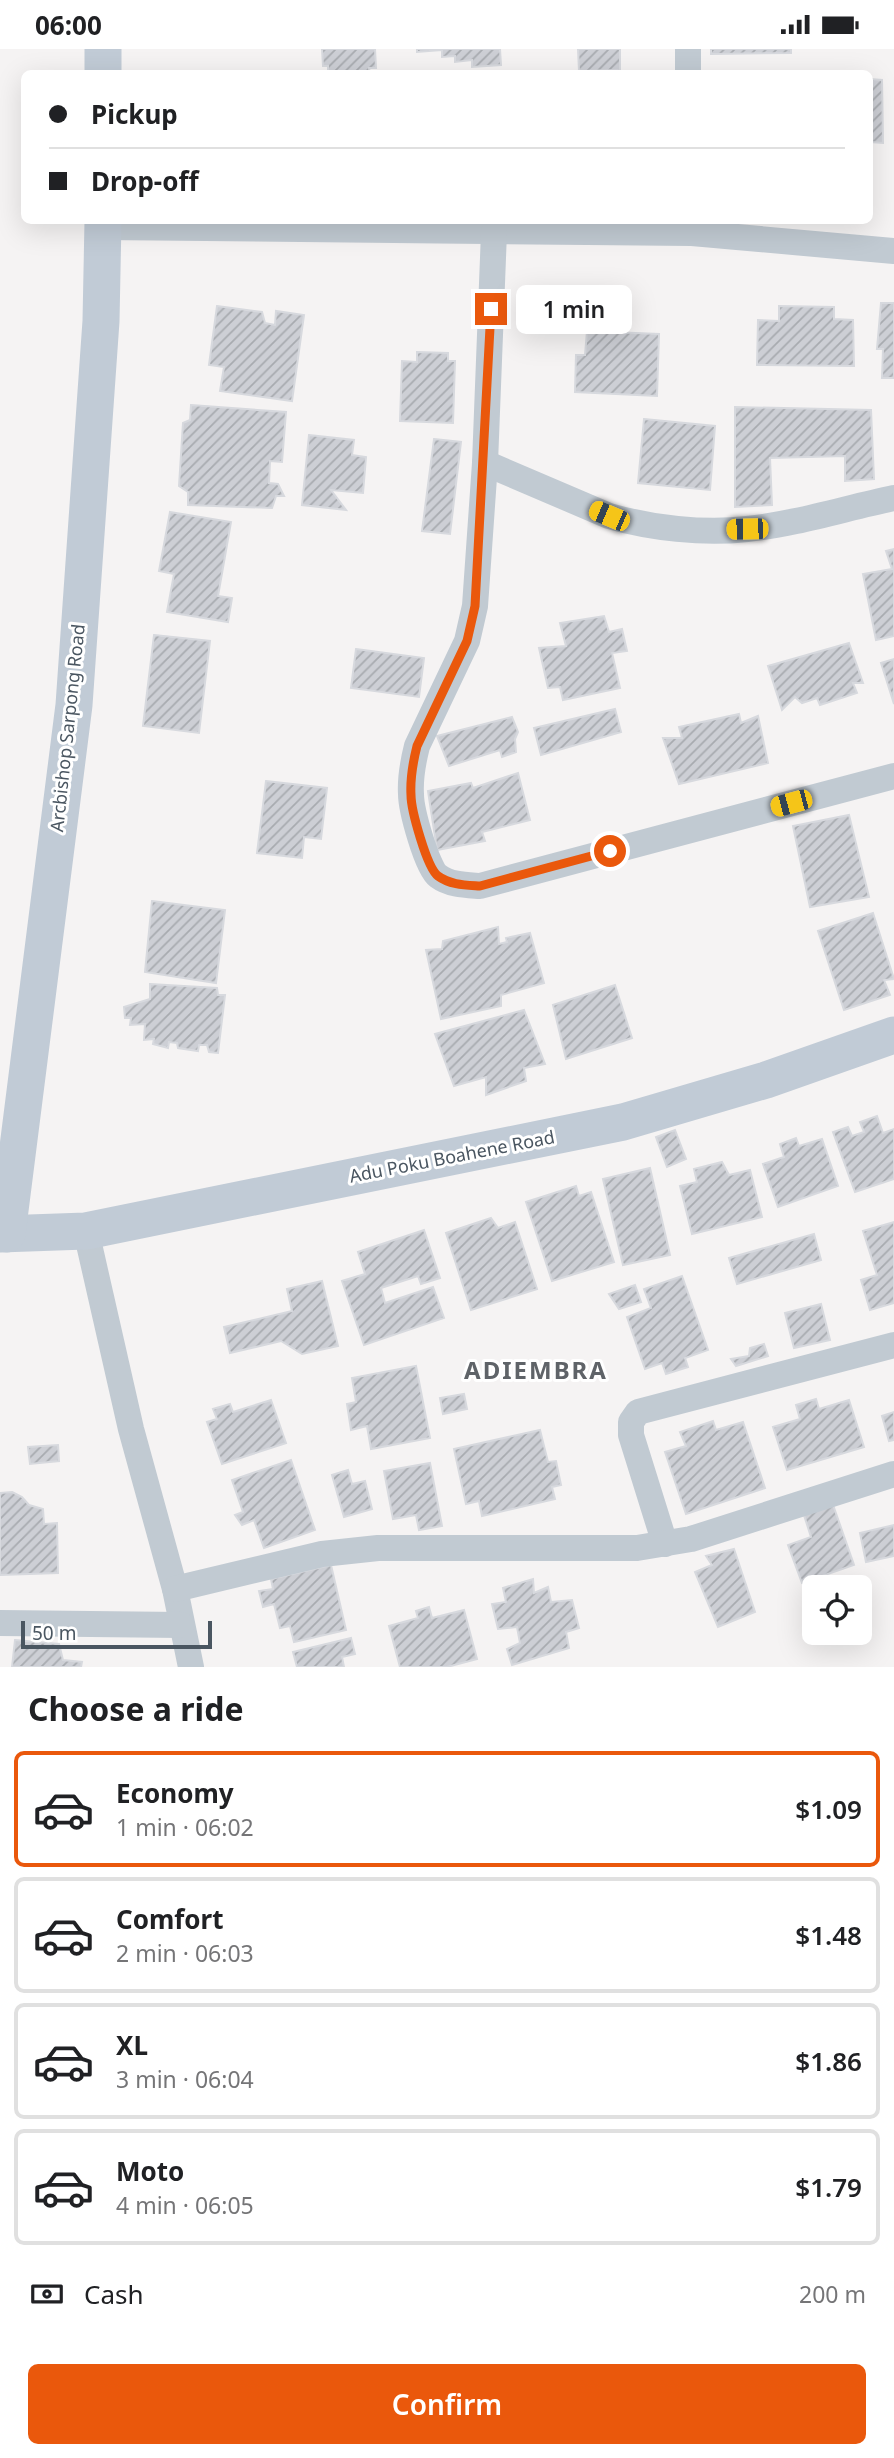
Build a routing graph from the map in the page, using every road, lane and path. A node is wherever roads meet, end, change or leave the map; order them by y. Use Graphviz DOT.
graph roads {
  1 [pos="103,49"];
  2 [pos="688,49"];
  3 [pos="103,70"];
  4 [pos="688,70"];
  5 [pos="103,224"];
  6 [pos="692,227"];
  7 [pos="494,232"];
  8 [pos="894,251"];
  9 [pos="485,463"];
  10 [pos="894,498"];
  11 [pos="894,776"];
  12 [pos="894,1035"];
  13 [pos="86,1231"];
  14 [pos="4,1234"];
  15 [pos="894,1345"];
  16 [pos="894,1474"];
  17 [pos="665,1544"];
  18 [pos="175,1589"];
  19 [pos="0,1623"];
  20 [pos="181,1625"];
  21 [pos="191,1667"];
  1 -- 3 [label="street"];
  2 -- 4 [label="street"];
  5 -- 7 [label="street"];
  5 -- 14 [label="street, Arcbishop Sarpong Road"];
  6 -- 7 [label="street"];
  6 -- 8 [label="street"];
  7 -- 9 [label="street"];
  9 -- 10 [label="street"];
  9 -- 11 [label="street"];
  12 -- 13 [label="street, Adu Poku Boahene Road"];
  13 -- 14 [label="street, Adu Poku Boahene Road"];
  13 -- 18 [label="street"];
  15 -- 17 [label="street"];
  16 -- 17 [label="street"];
  17 -- 18 [label="street"];
  18 -- 20 [label="street"];
  19 -- 20 [label="street"];
  20 -- 21 [label="street"];
}
